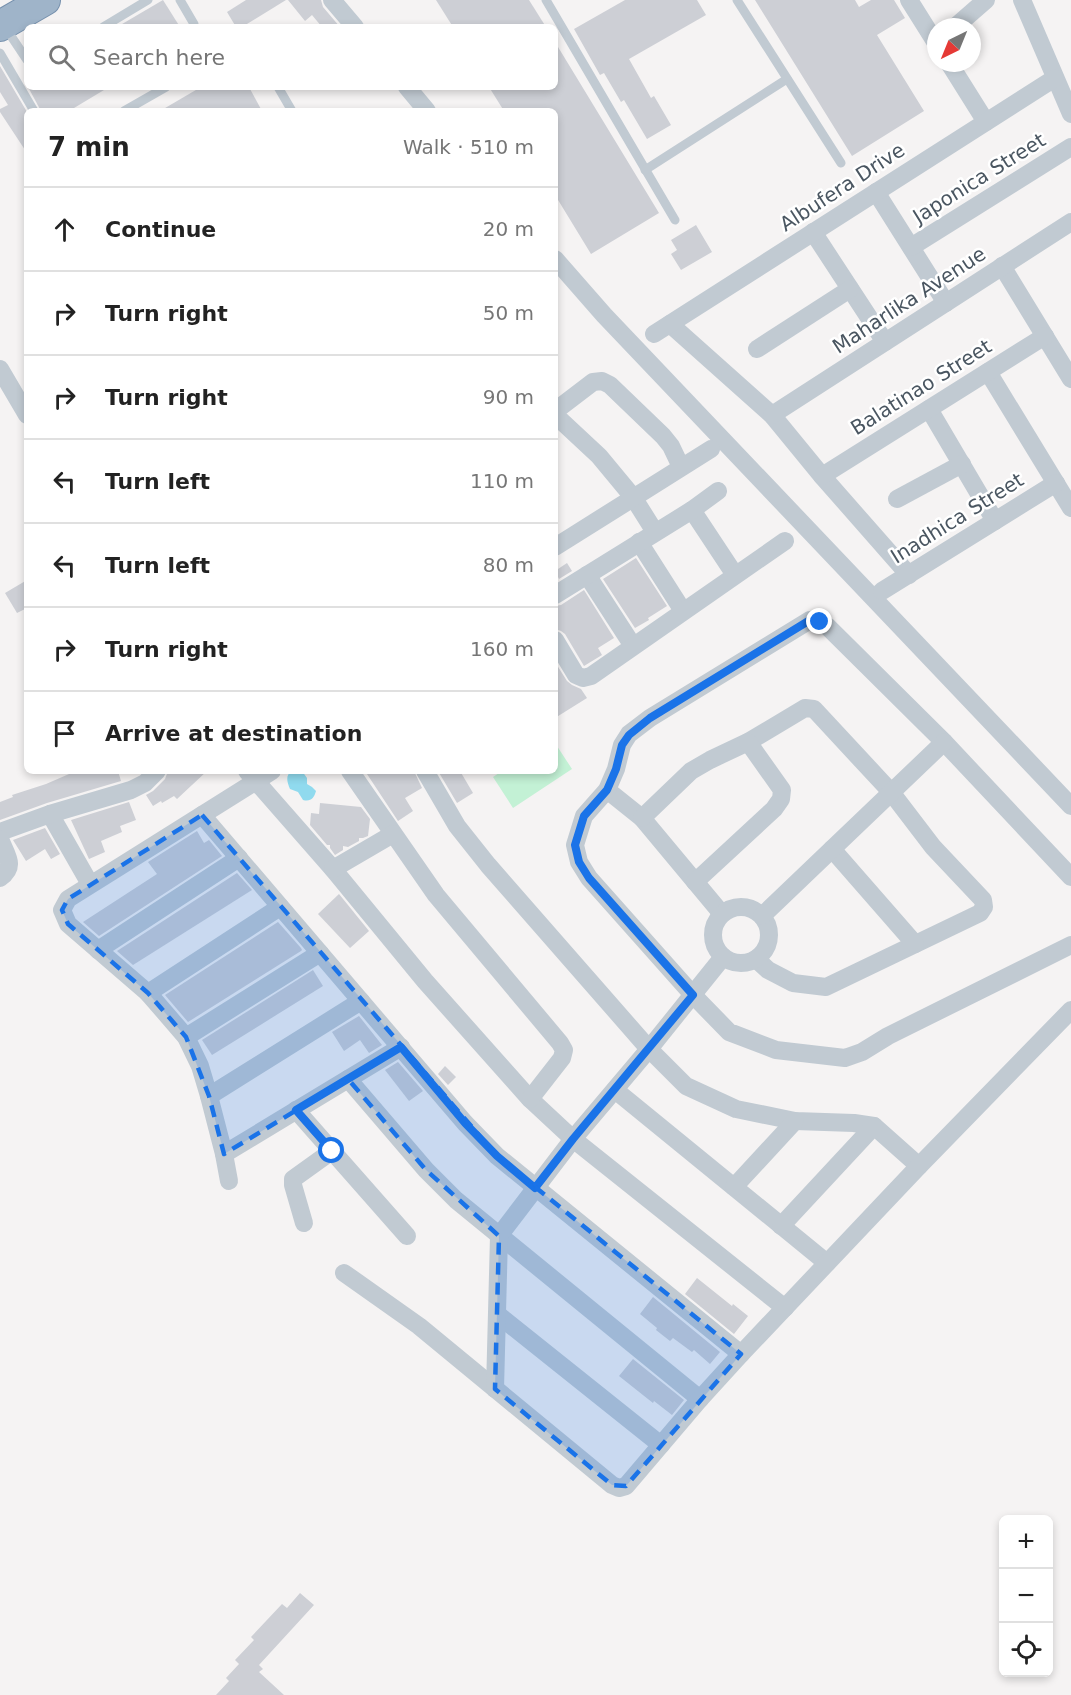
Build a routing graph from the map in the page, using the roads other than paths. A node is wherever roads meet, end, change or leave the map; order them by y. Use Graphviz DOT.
graph roads {
  1 [pos="45,0"];
  2 [pos="148,0"];
  3 [pos="180,0"];
  4 [pos="332,0"];
  5 [pos="546,0"];
  6 [pos="736,0"];
  7 [pos="909,0"];
  8 [pos="986,0"];
  9 [pos="1022,0"];
  10 [pos="965,18"];
  11 [pos="109,24"];
  12 [pos="194,24"];
  13 [pos="352,24"];
  14 [pos="927,29"];
  15 [pos="1,34"];
  16 [pos="24,57"];
  17 [pos="955,72"];
  18 [pos="1055,78"];
  19 [pos="787,79"];
  20 [pos="24,88"];
  21 [pos="25,90"];
  22 [pos="161,90"];
  23 [pos="280,90"];
  24 [pos="410,90"];
  25 [pos="33,108"];
  26 [pos="129,108"];
  27 [pos="290,108"];
  28 [pos="424,108"];
  29 [pos="1071,114"];
  30 [pos="986,122"];
  31 [pos="1071,147"];
  32 [pos="841,163"];
  33 [pos="645,170"];
  34 [pos="876,192"];
  35 [pos="675,220"];
  36 [pos="1071,222"];
  37 [pos="813,232"];
  38 [pos="911,247"];
  39 [pos="558,262"];
  40 [pos="1002,266"];
  41 [pos="850,288"];
  42 [pos="946,303"];
  43 [pos="670,324"];
  44 [pos="654,334"];
  45 [pos="1045,336"];
  46 [pos="885,342"];
  47 [pos="757,349"];
  48 [pos="1064,351"];
  49 [pos="0,369"];
  50 [pos="988,372"];
  51 [pos="1071,379"];
  52 [pos="929,409"];
  53 [pos="24,410"];
  54 [pos="558,411"];
  55 [pos="558,416"];
  56 [pos="772,416"];
  57 [pos="711,449"];
  58 [pos="962,464"];
  59 [pos="681,467"];
  60 [pos="822,476"];
  61 [pos="1056,483"];
  62 [pos="718,491"];
  63 [pos="633,497"];
  64 [pos="897,499"];
  65 [pos="1071,508"];
  66 [pos="692,510"];
  67 [pos="995,521"];
  68 [pos="655,532"];
  69 [pos="785,541"];
  70 [pos="639,542"];
  71 [pos="558,545"];
  72 [pos="587,575"];
  73 [pos="735,575"];
  74 [pos="909,575"];
  75 [pos="882,591"];
  76 [pos="558,593"];
  77 [pos="683,611"];
  78 [pos="558,645"];
  79 [pos="633,646"];
  80 [pos="748,742"];
  81 [pos="944,742"];
  82 [pos="154,774"];
  83 [pos="352,774"];
  84 [pos="427,774"];
  85 [pos="252,776"];
  86 [pos="607,790"];
  87 [pos="891,792"];
  88 [pos="1071,806"];
  89 [pos="50,814"];
  90 [pos="202,815"];
  91 [pos="642,818"];
  92 [pos="0,832"];
  93 [pos="393,834"];
  94 [pos="0,839"];
  95 [pos="832,849"];
  96 [pos="239,858"];
  97 [pos="333,869"];
  98 [pos="1071,877"];
  99 [pos="0,878"];
  100 [pos="695,882"];
  101 [pos="90,884"];
  102 [pos="280,907"];
  103 [pos="722,914"];
  104 [pos="762,916"];
  105 [pos="915,944"];
  106 [pos="1071,945"];
  107 [pos="98,950"];
  108 [pos="320,953"];
  109 [pos="723,957"];
  110 [pos="756,959"];
  111 [pos="148,993"];
  112 [pos="693,995"];
  113 [pos="361,1001"];
  114 [pos="1071,1010"];
  115 [pos="186,1037"];
  116 [pos="401,1047"];
  117 [pos="649,1049"];
  118 [pos="348,1079"];
  119 [pos="615,1090"];
  120 [pos="209,1096"];
  121 [pos="530,1099"];
  122 [pos="296,1110"];
  123 [pos="795,1121"];
  124 [pos="874,1126"];
  125 [pos="573,1139"];
  126 [pos="332,1151"];
  127 [pos="224,1154"];
  128 [pos="919,1166"];
  129 [pos="229,1180"];
  130 [pos="734,1187"];
  131 [pos="535,1188"];
  132 [pos="304,1223"];
  133 [pos="782,1226"];
  134 [pos="407,1236"];
  135 [pos="499,1236"];
  136 [pos="827,1263"];
  137 [pos="344,1274"];
  138 [pos="785,1308"];
  139 [pos="497,1314"];
  140 [pos="741,1354"];
  141 [pos="495,1389"];
  142 [pos="700,1399"];
  143 [pos="661,1445"];
  1 -- 15 [label="highway"];
  2 -- 11 [label="lane"];
  3 -- 12 [label="lane"];
  4 -- 13 [label="street"];
  5 -- 33 [label="lane"];
  6 -- 19 [label="lane"];
  7 -- 14 [label="street"];
  8 -- 10 [label="street"];
  9 -- 18 [label="street"];
  15 -- 16 [label="lane"];
  15 -- 20 [label="lane"];
  17 -- 30 [label="street"];
  18 -- 29 [label="street"];
  18 -- 30 [label="street, Albufera Drive"];
  19 -- 32 [label="lane"];
  19 -- 33 [label="lane"];
  21 -- 25 [label="lane"];
  22 -- 26 [label="lane"];
  23 -- 27 [label="lane"];
  24 -- 28 [label="street"];
  30 -- 34 [label="street, Albufera Drive"];
  31 -- 38 [label="street, Japonica Street"];
  33 -- 35 [label="lane"];
  34 -- 37 [label="street, Albufera Drive"];
  34 -- 38 [label="street"];
  36 -- 40 [label="street, Maharlika Avenue"];
  37 -- 41 [label="street"];
  37 -- 43 [label="street, Albufera Drive"];
  38 -- 42 [label="street"];
  39 -- 88 [label="street"];
  40 -- 42 [label="street, Maharlika Avenue"];
  40 -- 45 [label="street"];
  41 -- 46 [label="street"];
  41 -- 47 [label="street"];
  42 -- 46 [label="street, Maharlika Avenue"];
  43 -- 44 [label="street, Albufera Drive"];
  43 -- 56 [label="street"];
  45 -- 48 [label="street"];
  45 -- 50 [label="street, Balatinao Street"];
  46 -- 56 [label="street, Maharlika Avenue"];
  48 -- 51 [label="street"];
  49 -- 53 [label="street"];
  50 -- 52 [label="street, Balatinao Street"];
  50 -- 61 [label="street"];
  52 -- 58 [label="street"];
  52 -- 60 [label="street, Balatinao Street"];
  54 -- 59 [label="street"];
  55 -- 63 [label="street"];
  56 -- 60 [label="street"];
  57 -- 59 [label="street"];
  58 -- 64 [label="street"];
  58 -- 67 [label="street"];
  59 -- 63 [label="street"];
  60 -- 74 [label="street"];
  61 -- 65 [label="street"];
  61 -- 67 [label="street, Inadhica Street"];
  62 -- 66 [label="street"];
  63 -- 68 [label="street"];
  63 -- 71 [label="street"];
  66 -- 68 [label="street"];
  66 -- 73 [label="street"];
  67 -- 74 [label="street, Inadhica Street"];
  68 -- 70 [label="street"];
  69 -- 73 [label="street"];
  70 -- 72 [label="street"];
  70 -- 77 [label="street"];
  72 -- 76 [label="street"];
  72 -- 79 [label="street"];
  73 -- 77 [label="street"];
  74 -- 75 [label="street, Inadhica Street"];
  77 -- 79 [label="street"];
  78 -- 79 [label="street"];
  80 -- 87 [label="street"];
  80 -- 91 [label="street"];
  80 -- 100 [label="street"];
  81 -- 86 [label="street"];
  81 -- 87 [label="street"];
  81 -- 98 [label="street"];
  82 -- 89 [label="street"];
  83 -- 93 [label="street"];
  84 -- 117 [label="street"];
  85 -- 90 [label="street"];
  85 -- 97 [label="street"];
  86 -- 91 [label="street"];
  86 -- 112 [label="street"];
  87 -- 95 [label="street"];
  87 -- 105 [label="street"];
  89 -- 92 [label="street"];
  89 -- 101 [label="street"];
  90 -- 96 [label="street"];
  90 -- 101 [label="street"];
  91 -- 100 [label="street"];
  93 -- 97 [label="street"];
  93 -- 121 [label="street"];
  94 -- 99 [label="street"];
  95 -- 104 [label="street"];
  95 -- 105 [label="street"];
  96 -- 102 [label="street"];
  96 -- 107 [label="street"];
  97 -- 121 [label="street"];
  100 -- 103 [label="street"];
  101 -- 107 [label="street"];
  102 -- 108 [label="street"];
  102 -- 111 [label="street"];
  103 -- 104 [label="street"];
  103 -- 109 [label="street"];
  104 -- 110 [label="street"];
  105 -- 110 [label="street"];
  106 -- 112 [label="street"];
  107 -- 111 [label="street"];
  108 -- 113 [label="street"];
  108 -- 115 [label="street"];
  109 -- 110 [label="street"];
  109 -- 112 [label="street"];
  111 -- 115 [label="street"];
  112 -- 117 [label="street"];
  113 -- 116 [label="street"];
  113 -- 120 [label="street"];
  114 -- 128 [label="street"];
  115 -- 120 [label="street"];
  116 -- 118 [label="street"];
  116 -- 131 [label="street"];
  117 -- 119 [label="street"];
  117 -- 123 [label="street"];
  118 -- 122 [label="street"];
  118 -- 135 [label="street"];
  119 -- 125 [label="street"];
  119 -- 130 [label="street"];
  120 -- 127 [label="street"];
  121 -- 125 [label="street"];
  122 -- 126 [label="street"];
  122 -- 127 [label="street"];
  123 -- 124 [label="street"];
  123 -- 130 [label="street"];
  124 -- 128 [label="street"];
  124 -- 133 [label="street"];
  125 -- 131 [label="street"];
  125 -- 138 [label="street"];
  126 -- 132 [label="street"];
  126 -- 134 [label="street"];
  127 -- 129 [label="street"];
  128 -- 136 [label="street"];
  130 -- 133 [label="street"];
  131 -- 135 [label="street"];
  131 -- 140 [label="street"];
  133 -- 136 [label="street"];
  135 -- 139 [label="street"];
  135 -- 142 [label="street"];
  136 -- 138 [label="street"];
  137 -- 141 [label="street"];
  138 -- 140 [label="street"];
  139 -- 141 [label="street"];
  139 -- 143 [label="street"];
  140 -- 142 [label="street"];
  141 -- 143 [label="street"];
  142 -- 143 [label="street"];
}
